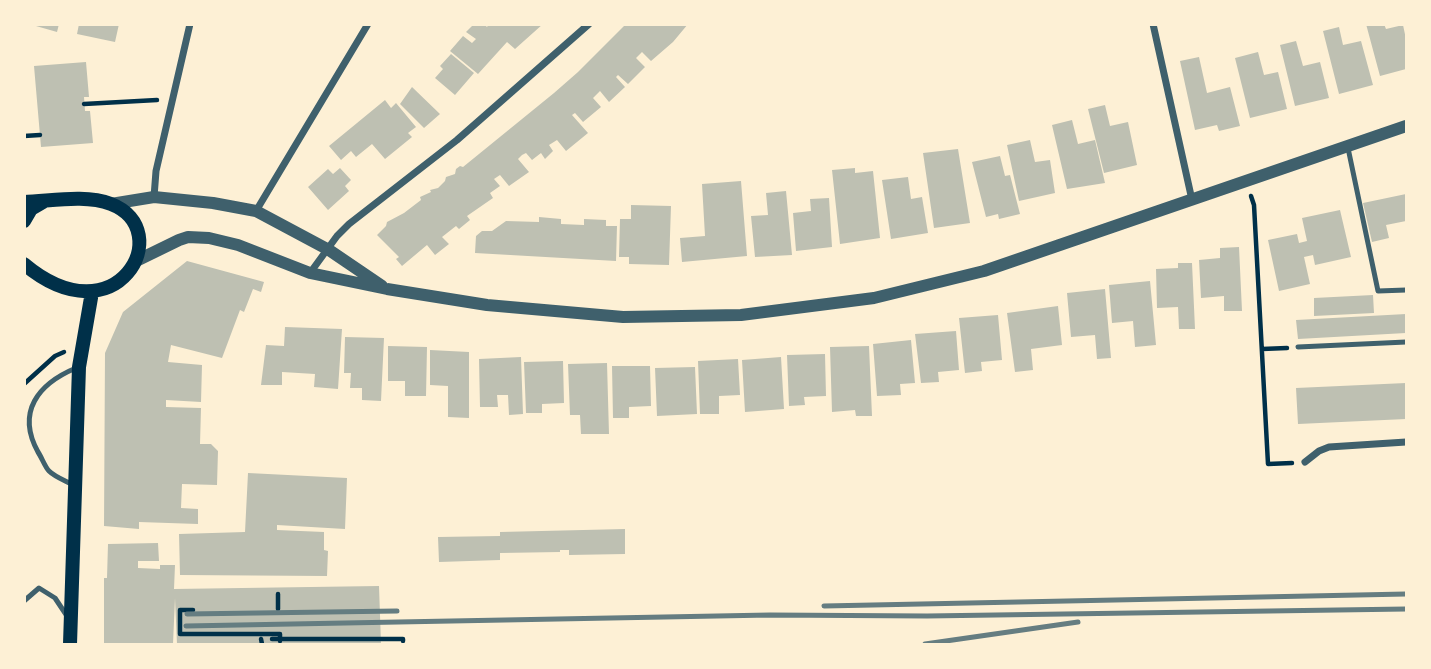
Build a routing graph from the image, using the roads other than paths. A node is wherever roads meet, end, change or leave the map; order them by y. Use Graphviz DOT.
graph roads {
  1 [pos="190,24"];
  2 [pos="368,24"];
  3 [pos="589,24"];
  4 [pos="1153,24"];
  5 [pos="1406,126"];
  6 [pos="1348,147"];
  7 [pos="154,197"];
  8 [pos="1192,201"];
  9 [pos="24,202"];
  10 [pos="45,202"];
  11 [pos="111,204"];
  12 [pos="256,211"];
  13 [pos="24,221"];
  14 [pos="329,250"];
  15 [pos="136,261"];
  16 [pos="24,264"];
  17 [pos="310,273"];
  18 [pos="387,289"];
  19 [pos="1406,290"];
  20 [pos="92,292"];
  21 [pos="1406,342"];
  22 [pos="1298,347"];
  23 [pos="79,367"];
  24 [pos="1406,442"];
  25 [pos="1305,462"];
  26 [pos="75,486"];
  27 [pos="24,601"];
  28 [pos="71,620"];
  29 [pos="70,645"];
  1 -- 7 [label="street"];
  2 -- 12 [label="street"];
  3 -- 14 [label="street"];
  4 -- 8 [label="street"];
  5 -- 6 [label="street"];
  6 -- 8 [label="street"];
  6 -- 19 [label="lane"];
  7 -- 11 [label="street"];
  7 -- 12 [label="street"];
  8 -- 18 [label="street"];
  9 -- 10 [label="main road"];
  10 -- 11 [label="main road"];
  10 -- 13 [label="main road"];
  11 -- 15 [label="main road"];
  12 -- 14 [label="street"];
  14 -- 17 [label="street"];
  14 -- 18 [label="street"];
  15 -- 17 [label="street"];
  15 -- 20 [label="main road"];
  16 -- 20 [label="main road"];
  17 -- 18 [label="street"];
  20 -- 23 [label="main road"];
  21 -- 22 [label="lane"];
  23 -- 26 [label="main road"];
  23 -- 26 [label="lane"];
  24 -- 25 [label="street"];
  26 -- 28 [label="main road"];
  27 -- 28 [label="lane"];
  28 -- 29 [label="main road"];
}
